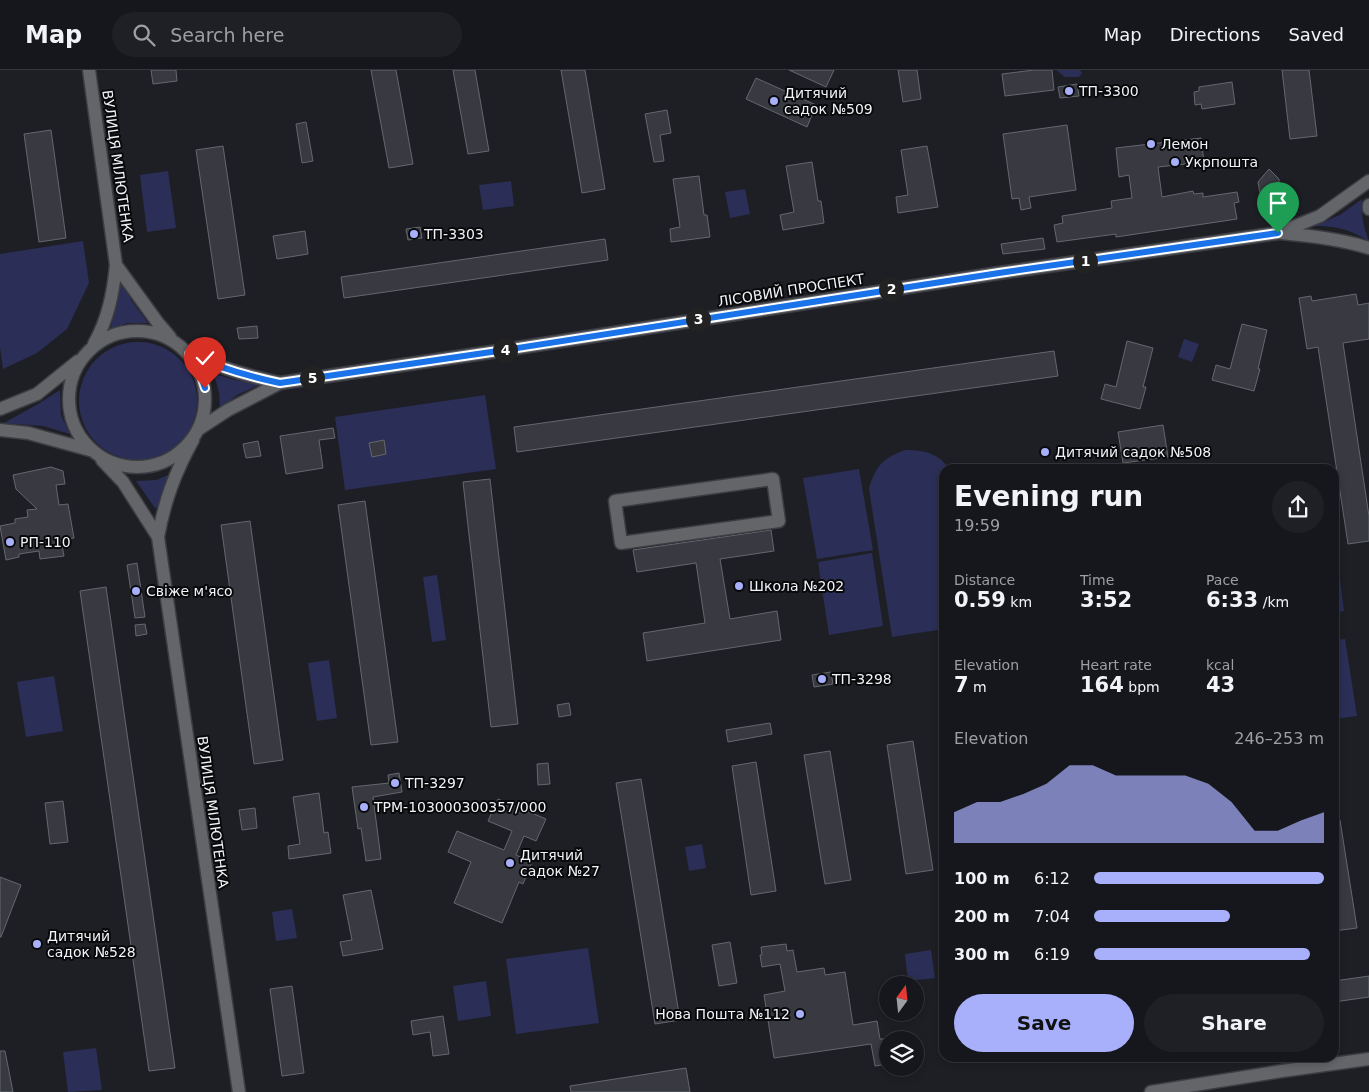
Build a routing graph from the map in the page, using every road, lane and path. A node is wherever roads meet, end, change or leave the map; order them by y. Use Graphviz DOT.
graph roads {
  1 [pos="89,70"];
  2 [pos="1369,181"];
  3 [pos="1369,205"];
  4 [pos="1369,209"];
  5 [pos="1278,233"];
  6 [pos="1369,248"];
  7 [pos="116,265"];
  8 [pos="172,340"];
  9 [pos="93,346"];
  10 [pos="189,354"];
  11 [pos="83,356"];
  12 [pos="280,383"];
  13 [pos="0,409"];
  14 [pos="0,430"];
  15 [pos="196,434"];
  16 [pos="94,452"];
  17 [pos="615,501"];
  18 [pos="158,537"];
  19 [pos="1369,1059"];
  20 [pos="239,1092"];
  21 [pos="1151,1092"];
  1 -- 7 [label="street, ВУЛИЦЯ МІЛЮТЕНКА"];
  2 -- 5 [label="street, ЛІСОВИЙ ПРОСПЕКТ"];
  3 -- 4 [label="street"];
  5 -- 6 [label="street, ЛІСОВИЙ ПРОСПЕКТ"];
  5 -- 12 [label="street, ЛІСОВИЙ ПРОСПЕКТ"];
  7 -- 8 [label="street, ВУЛИЦЯ МІЛЮТЕНКА"];
  7 -- 9 [label="street, ВУЛИЦЯ МІЛЮТЕНКА"];
  8 -- 9 [label="street"];
  8 -- 10 [label="street"];
  9 -- 11 [label="street"];
  10 -- 12 [label="street, ЛІСОВИЙ ПРОСПЕКТ"];
  10 -- 15 [label="street"];
  11 -- 13 [label="street"];
  11 -- 16 [label="street"];
  12 -- 15 [label="street, ЛІСОВИЙ ПРОСПЕКТ"];
  14 -- 16 [label="street"];
  15 -- 16 [label="street"];
  15 -- 18 [label="street, ВУЛИЦЯ МІЛЮТЕНКА"];
  16 -- 18 [label="street, ВУЛИЦЯ МІЛЮТЕНКА"];
  17 -- 17 [label="street"];
  18 -- 20 [label="street, ВУЛИЦЯ МІЛЮТЕНКА"];
  19 -- 21 [label="street"];
}
